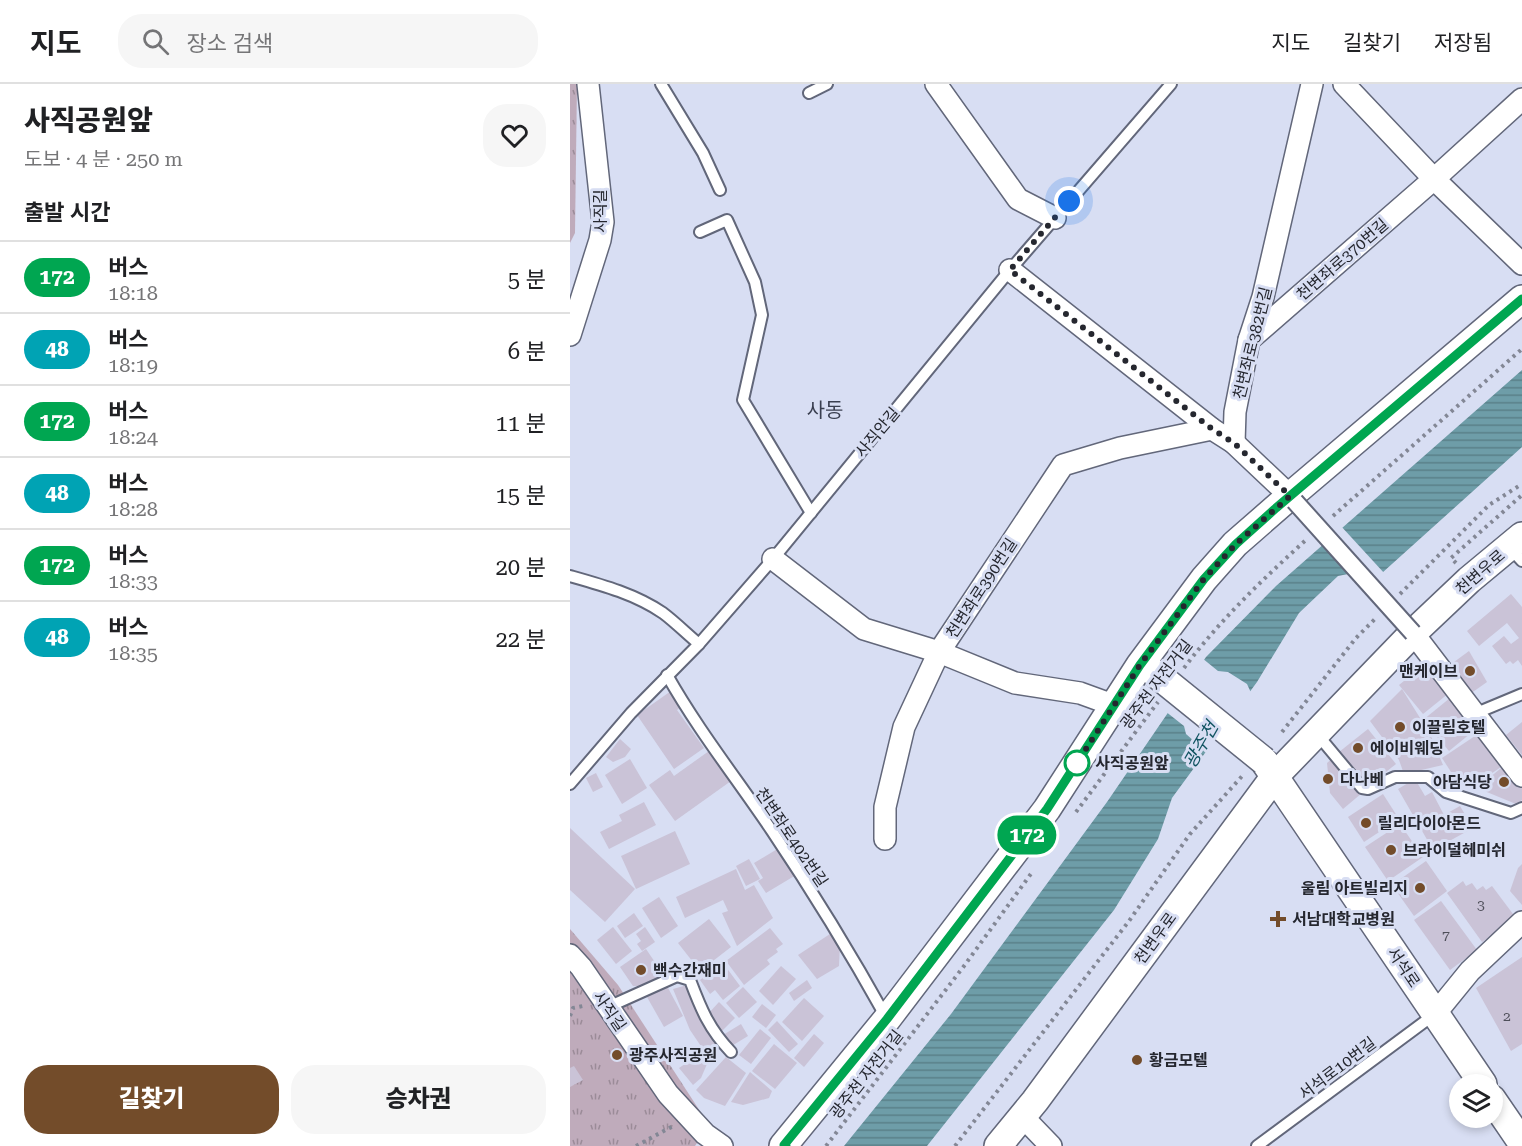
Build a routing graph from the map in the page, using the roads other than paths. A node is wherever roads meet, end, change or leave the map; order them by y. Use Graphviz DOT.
graph roads {
  1 [pos="588,84"];
  2 [pos="661,84"];
  3 [pos="827,84"];
  4 [pos="936,84"];
  5 [pos="1172,84"];
  6 [pos="1312,84"];
  7 [pos="1344,84"];
  8 [pos="809,93"];
  9 [pos="1522,99"];
  10 [pos="1434,178"];
  11 [pos="720,190"];
  12 [pos="1055,218"];
  13 [pos="700,232"];
  14 [pos="1522,264"];
  15 [pos="1010,270"];
  16 [pos="1522,299"];
  17 [pos="570,335"];
  18 [pos="1249,340"];
  19 [pos="1212,429"];
  20 [pos="1234,443"];
  21 [pos="1290,496"];
  22 [pos="811,513"];
  23 [pos="1518,548"];
  24 [pos="773,559"];
  25 [pos="570,576"];
  26 [pos="1413,633"];
  27 [pos="699,644"];
  28 [pos="939,652"];
  29 [pos="667,675"];
  30 [pos="1159,678"];
  31 [pos="1522,694"];
  32 [pos="1113,705"];
  33 [pos="1474,714"];
  34 [pos="1316,733"];
  35 [pos="1269,768"];
  36 [pos="1522,776"];
  37 [pos="570,784"];
  38 [pos="1522,808"];
  39 [pos="885,838"];
  40 [pos="1522,922"];
  41 [pos="570,955"];
  42 [pos="608,1007"];
  43 [pos="1435,1014"];
  44 [pos="887,1019"];
  45 [pos="731,1052"];
  46 [pos="1476,1074"];
  47 [pos="1503,1115"];
  48 [pos="1023,1117"];
  49 [pos="1522,1143"];
  50 [pos="722,1146"];
  51 [pos="784,1146"];
  52 [pos="998,1146"];
  53 [pos="1051,1146"];
  54 [pos="1257,1146"];
  1 -- 17 [label="street, 사직길"];
  2 -- 11 [label="lane"];
  3 -- 8 [label="lane"];
  4 -- 12 [label="street"];
  5 -- 12 [label="lane, 사직안길"];
  6 -- 18 [label="street, 천변좌로382번길"];
  7 -- 10 [label="street"];
  9 -- 10 [label="street, 천변좌로370번길"];
  10 -- 14 [label="street"];
  10 -- 18 [label="street, 천변좌로370번길"];
  12 -- 15 [label="lane, 사직안길"];
  13 -- 22 [label="lane"];
  15 -- 19 [label="street"];
  15 -- 22 [label="lane, 사직안길"];
  16 -- 21 [label="street"];
  18 -- 20 [label="street, 천변좌로382번길"];
  19 -- 20 [label="street"];
  19 -- 28 [label="street, 천변좌로390번길"];
  20 -- 21 [label="street"];
  21 -- 26 [label="street, bridge"];
  21 -- 30 [label="street"];
  22 -- 24 [label="lane, 사직안길"];
  23 -- 26 [label="street, 천변우로"];
  24 -- 27 [label="lane, 사직안길"];
  24 -- 28 [label="street, 천변좌로390번길"];
  25 -- 27 [label="lane"];
  26 -- 33 [label="street"];
  26 -- 34 [label="street, 천변우로"];
  27 -- 29 [label="lane, 사직안길"];
  28 -- 32 [label="street, 천변좌로390번길"];
  28 -- 39 [label="street, 천변좌로390번길"];
  29 -- 37 [label="lane, 사직안길"];
  29 -- 44 [label="lane, 천변좌로402번길"];
  30 -- 32 [label="street"];
  30 -- 35 [label="street, 서석로, bridge"];
  31 -- 33 [label="lane"];
  32 -- 44 [label="street"];
  33 -- 36 [label="street"];
  34 -- 35 [label="street, 천변우로"];
  34 -- 38 [label="lane"];
  35 -- 43 [label="street, 서석로"];
  35 -- 48 [label="street, 천변우로"];
  40 -- 43 [label="street"];
  41 -- 42 [label="street, 사직길"];
  42 -- 45 [label="lane"];
  42 -- 50 [label="street, 사직길"];
  43 -- 46 [label="street, 서석로"];
  43 -- 54 [label="lane, 서석로10번길"];
  44 -- 51 [label="street"];
  47 -- 49 [label="street"];
  48 -- 52 [label="street, 천변우로"];
  48 -- 53 [label="street"];
}
